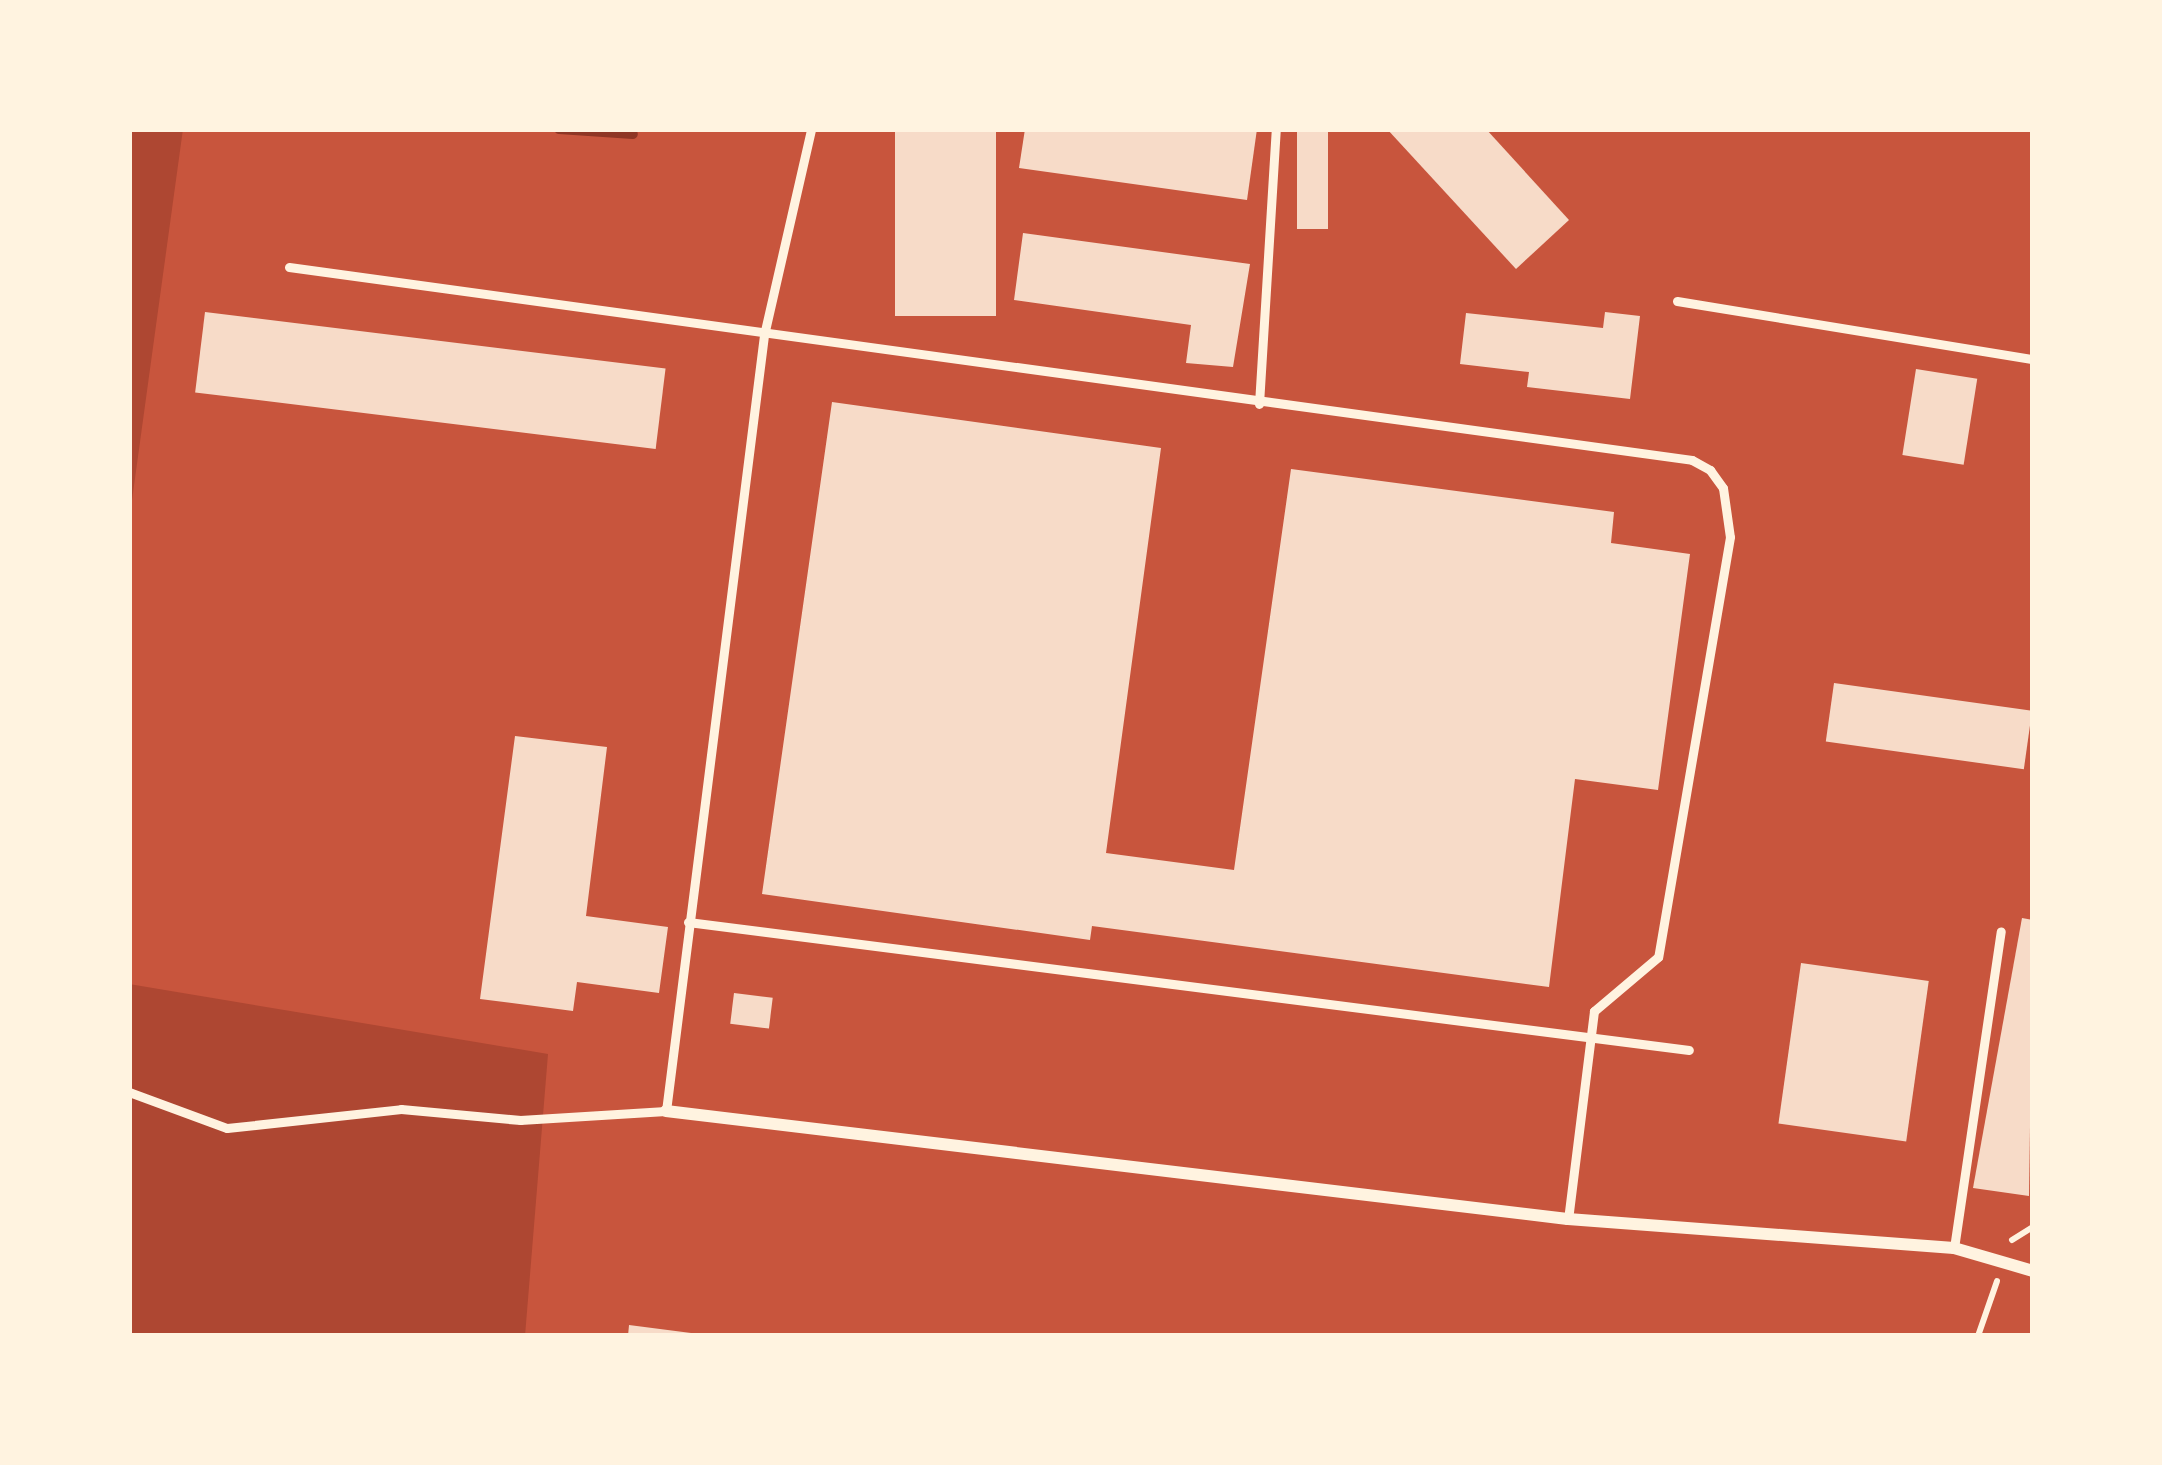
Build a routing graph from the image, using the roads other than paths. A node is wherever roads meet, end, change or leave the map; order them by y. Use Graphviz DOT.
graph roads {
  1 [pos="811,129"];
  2 [pos="1276,129"];
  3 [pos="290,266"];
  4 [pos="1676,301"];
  5 [pos="764,335"];
  6 [pos="2033,359"];
  7 [pos="1259,404"];
  8 [pos="688,922"];
  9 [pos="2001,931"];
  10 [pos="1589,1038"];
  11 [pos="1689,1050"];
  12 [pos="129,1091"];
  13 [pos="666,1111"];
  14 [pos="1568,1219"];
  15 [pos="1954,1248"];
  16 [pos="2033,1271"];
  1 -- 5 [label="lane"];
  2 -- 7 [label="lane"];
  3 -- 5 [label="lane"];
  4 -- 6 [label="lane"];
  5 -- 7 [label="lane"];
  5 -- 8 [label="lane"];
  7 -- 10 [label="lane"];
  8 -- 10 [label="lane"];
  8 -- 13 [label="lane"];
  9 -- 15 [label="lane"];
  10 -- 11 [label="lane"];
  10 -- 14 [label="lane"];
  12 -- 13 [label="lane"];
  13 -- 14 [label="street"];
  14 -- 15 [label="street"];
  15 -- 16 [label="street"];
}
